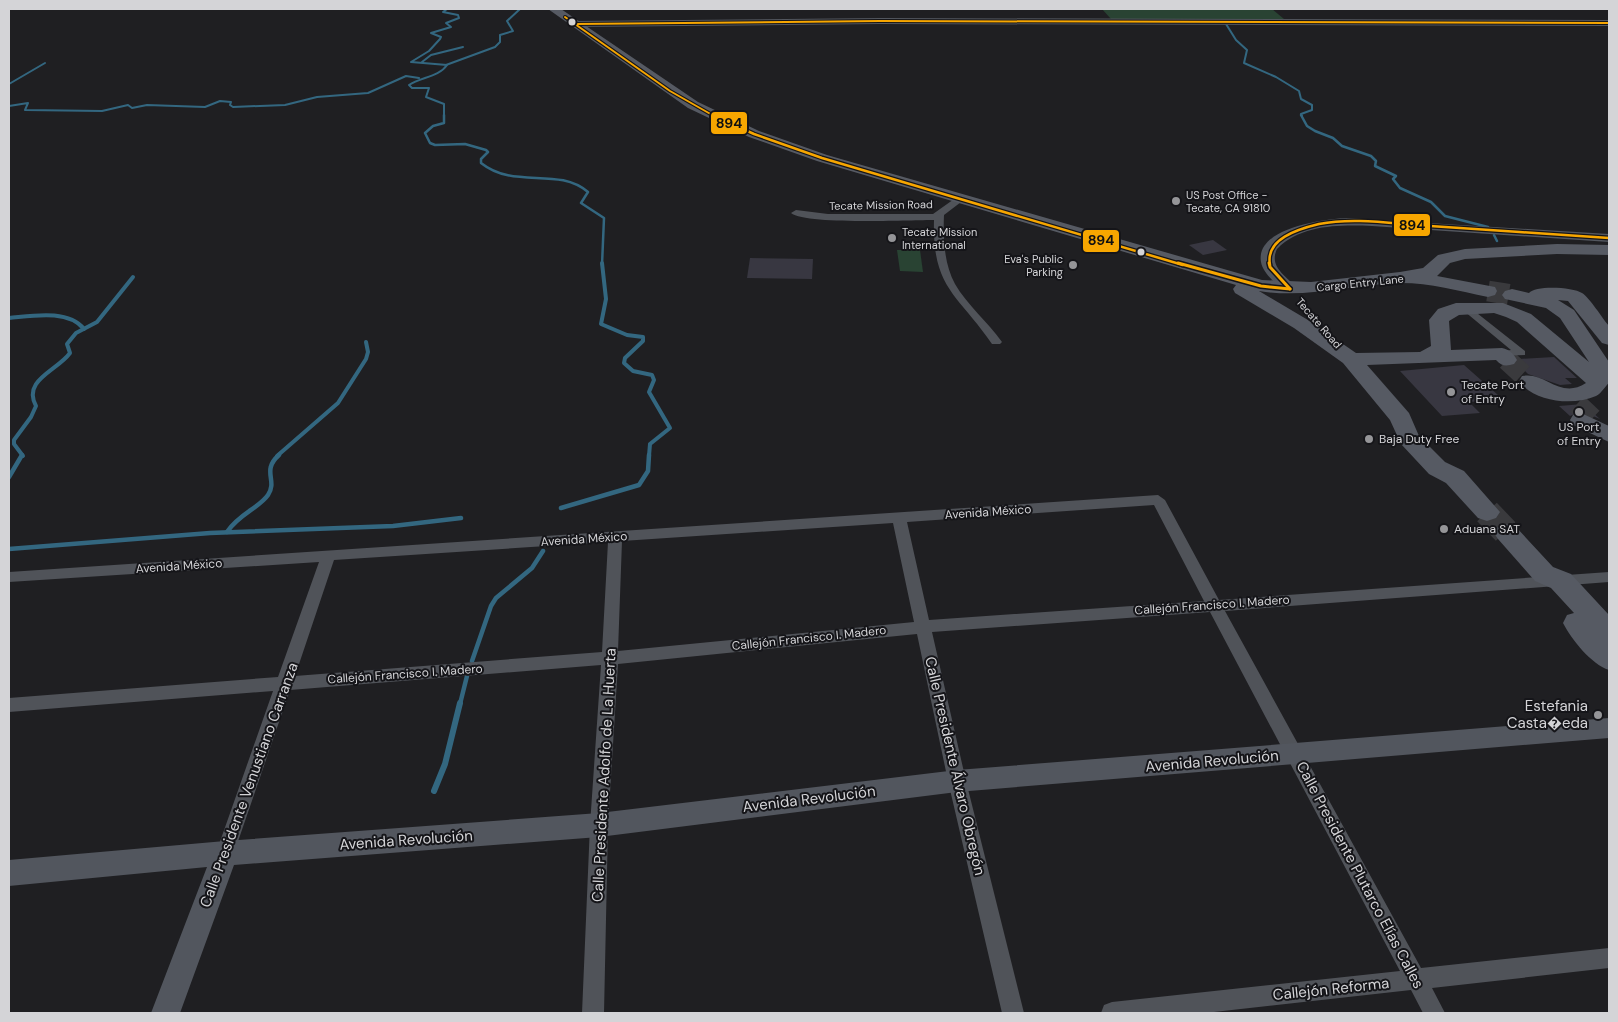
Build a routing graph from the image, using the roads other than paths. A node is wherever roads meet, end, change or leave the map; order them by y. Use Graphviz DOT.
graph roads {
  1 [pos="554,9"];
  2 [pos="1609,23"];
  3 [pos="575,24"];
  4 [pos="960,199"];
  5 [pos="796,213"];
  6 [pos="939,215"];
  7 [pos="1609,238"];
  8 [pos="1609,250"];
  9 [pos="1444,259"];
  10 [pos="1192,266"];
  11 [pos="1390,278"];
  12 [pos="1290,289"];
  13 [pos="1503,295"];
  14 [pos="1552,304"];
  15 [pos="1468,308"];
  16 [pos="1609,339"];
  17 [pos="996,342"];
  18 [pos="1505,357"];
  19 [pos="1424,358"];
  20 [pos="1350,360"];
  21 [pos="1609,377"];
  22 [pos="1530,381"];
  23 [pos="1586,415"];
  24 [pos="1158,500"];
  25 [pos="1487,512"];
  26 [pos="899,518"];
  27 [pos="1507,533"];
  28 [pos="615,536"];
  29 [pos="328,556"];
  30 [pos="9,577"];
  31 [pos="1609,577"];
  32 [pos="1548,579"];
  33 [pos="1215,605"];
  34 [pos="923,627"];
  35 [pos="1609,633"];
  36 [pos="610,658"];
  37 [pos="1609,658"];
  38 [pos="286,683"];
  39 [pos="9,704"];
  40 [pos="1609,728"];
  41 [pos="1295,754"];
  42 [pos="957,781"];
  43 [pos="599,825"];
  44 [pos="225,853"];
  45 [pos="9,873"];
  46 [pos="1609,958"];
  47 [pos="1416,980"];
  48 [pos="166,1013"];
  49 [pos="593,1013"];
  50 [pos="1013,1013"];
  51 [pos="1112,1013"];
  52 [pos="1434,1013"];
  1 -- 3 [label="highway, Tecate Road"];
  2 -- 3 [label="street"];
  3 -- 4 [label="highway, Tecate Road"];
  4 -- 6 [label="street, Tecate Mission Road"];
  4 -- 10 [label="highway, Tecate Road"];
  5 -- 6 [label="street, Tecate Mission Road"];
  6 -- 17 [label="street"];
  7 -- 12 [label="street"];
  8 -- 9 [label="highway"];
  9 -- 11 [label="highway"];
  9 -- 13 [label="highway"];
  10 -- 12 [label="highway, Tecate Road"];
  10 -- 20 [label="highway"];
  11 -- 12 [label="highway, Cargo Entry Lane"];
  11 -- 13 [label="highway, Cargo Entry Lane"];
  12 -- 20 [label="highway, Tecate Road"];
  13 -- 14 [label="highway, Cargo Entry Lane"];
  13 -- 14 [label="highway"];
  13 -- 15 [label="highway"];
  13 -- 16 [label="highway"];
  13 -- 23 [label="highway"];
  14 -- 21 [label="highway, Cargo Entry Lane"];
  15 -- 18 [label="street"];
  15 -- 19 [label="highway"];
  18 -- 19 [label="highway"];
  19 -- 20 [label="highway"];
  20 -- 25 [label="highway, Tecate Road"];
  22 -- 23 [label="highway"];
  24 -- 26 [label="street, Avenida México"];
  24 -- 33 [label="street, Calle Presidente Plutarco Elías Calles"];
  26 -- 28 [label="street, Avenida México"];
  26 -- 34 [label="street, Calle Presidente Álvaro Obregón"];
  27 -- 32 [label="highway"];
  28 -- 29 [label="street, Avenida México"];
  28 -- 36 [label="street, Calle Presidente Adolfo de La Huerta"];
  29 -- 30 [label="street, Avenida México"];
  29 -- 38 [label="street, Calle Presidente Venustiano Carranza"];
  31 -- 32 [label="street, Callejón Francisco I. Madero"];
  32 -- 33 [label="street, Callejón Francisco I. Madero"];
  32 -- 35 [label="highway"];
  32 -- 37 [label="highway"];
  33 -- 34 [label="street, Callejón Francisco I. Madero"];
  33 -- 41 [label="street, Calle Presidente Plutarco Elías Calles"];
  34 -- 36 [label="street, Callejón Francisco I. Madero"];
  34 -- 42 [label="street, Calle Presidente Álvaro Obregón"];
  36 -- 38 [label="street, Callejón Francisco I. Madero"];
  36 -- 43 [label="street, Calle Presidente Adolfo de La Huerta"];
  38 -- 39 [label="street, Callejón Francisco I. Madero"];
  38 -- 44 [label="street, Calle Presidente Venustiano Carranza"];
  40 -- 41 [label="street, Avenida Revolución"];
  41 -- 42 [label="street, Avenida Revolución"];
  41 -- 47 [label="street, Calle Presidente Plutarco Elías Calles"];
  42 -- 43 [label="street, Avenida Revolución"];
  42 -- 50 [label="street, Calle Presidente Álvaro Obregón"];
  43 -- 44 [label="street, Avenida Revolución"];
  43 -- 49 [label="street, Calle Presidente Adolfo de La Huerta"];
  44 -- 45 [label="street, Avenida Revolución"];
  44 -- 48 [label="street, Calle Presidente Venustiano Carranza"];
  46 -- 47 [label="street, Callejón Reforma"];
  47 -- 51 [label="street, Callejón Reforma"];
  47 -- 52 [label="street, Calle Presidente Plutarco Elías Calles"];
}
